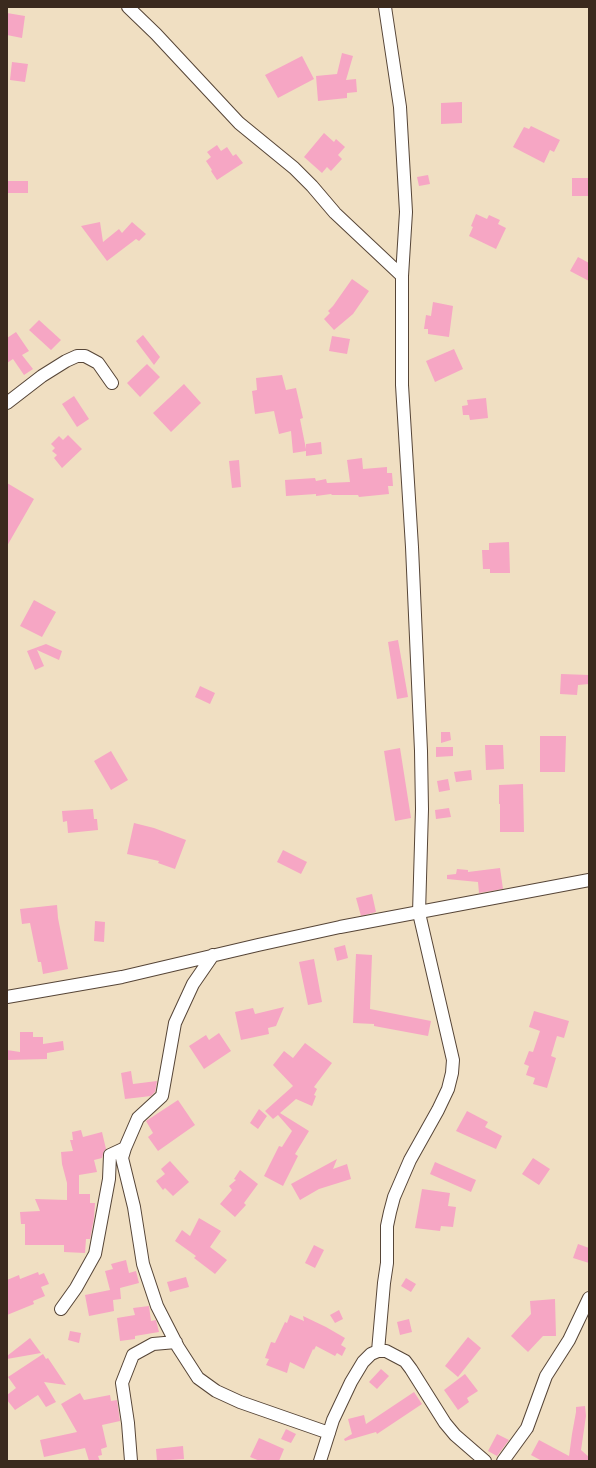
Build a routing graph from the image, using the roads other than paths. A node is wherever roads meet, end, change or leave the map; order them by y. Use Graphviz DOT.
graph roads {
  1 [pos="128,7"];
  2 [pos="385,7"];
  3 [pos="402,276"];
  4 [pos="112,383"];
  5 [pos="7,402"];
  6 [pos="589,880"];
  7 [pos="419,913"];
  8 [pos="213,955"];
  9 [pos="7,997"];
  10 [pos="125,1148"];
  11 [pos="589,1298"];
  12 [pos="61,1310"];
  13 [pos="176,1342"];
  14 [pos="378,1351"];
  15 [pos="329,1433"];
  16 [pos="131,1461"];
  17 [pos="320,1461"];
  18 [pos="485,1461"];
  19 [pos="503,1461"];
  1 -- 3 [label="street"];
  2 -- 3 [label="street"];
  3 -- 7 [label="street"];
  4 -- 5 [label="street"];
  6 -- 7 [label="street"];
  7 -- 8 [label="street"];
  7 -- 14 [label="street"];
  8 -- 9 [label="street"];
  8 -- 10 [label="street"];
  10 -- 12 [label="street"];
  10 -- 13 [label="street"];
  11 -- 19 [label="street"];
  13 -- 15 [label="street"];
  13 -- 16 [label="street"];
  14 -- 15 [label="street"];
  14 -- 18 [label="street"];
  15 -- 17 [label="street"];
}
